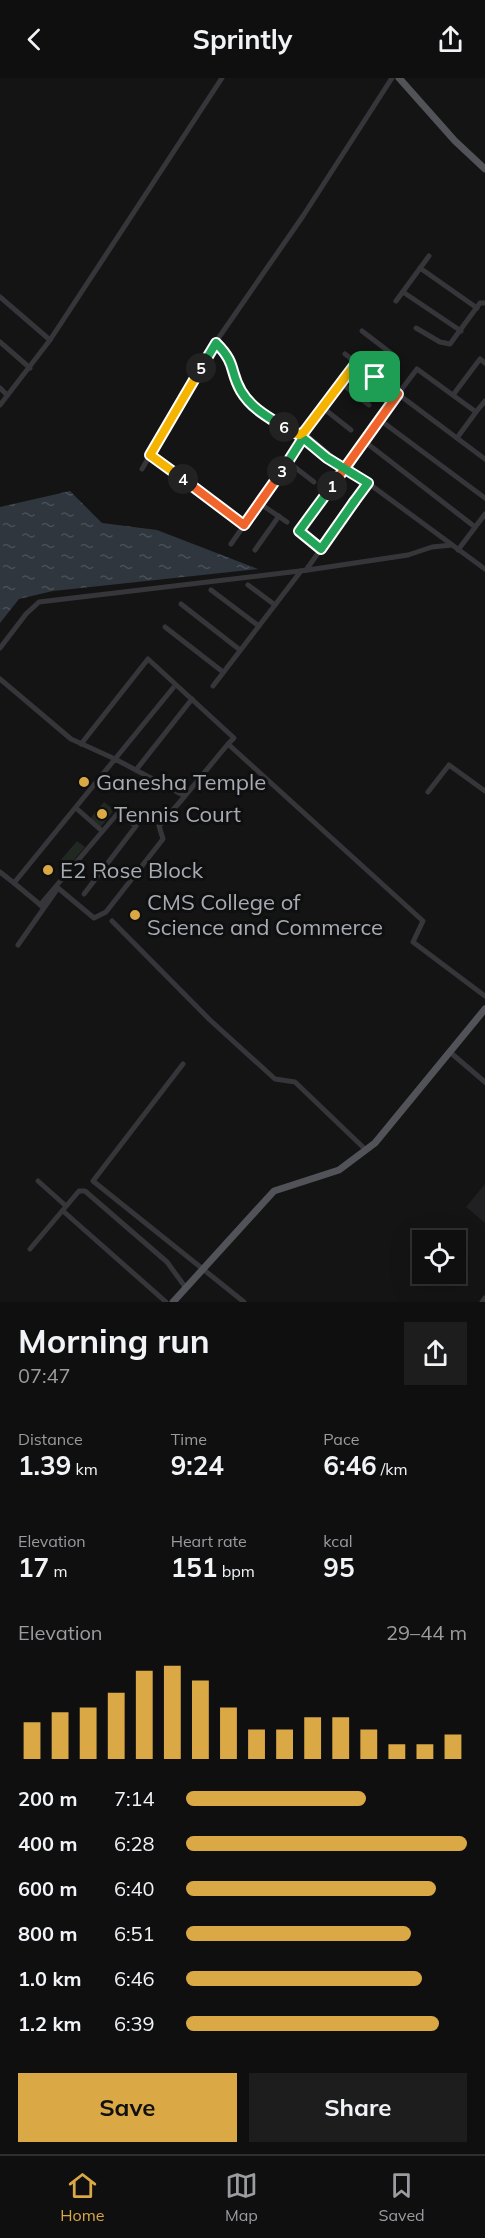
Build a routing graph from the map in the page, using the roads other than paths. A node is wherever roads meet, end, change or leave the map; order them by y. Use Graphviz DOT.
graph roads {
  1 [pos="222,78"];
  2 [pos="392,78"];
  3 [pos="399,78"];
  4 [pos="485,169"];
  5 [pos="429,256"];
  6 [pos="420,268"];
  7 [pos="403,292"];
  8 [pos="0,297"];
  9 [pos="396,302"];
  10 [pos="485,303"];
  11 [pos="477,308"];
  12 [pos="416,328"];
  13 [pos="362,331"];
  14 [pos="461,331"];
  15 [pos="50,340"];
  16 [pos="0,342"];
  17 [pos="216,343"];
  18 [pos="345,354"];
  19 [pos="356,363"];
  20 [pos="485,363"];
  21 [pos="30,368"];
  22 [pos="375,377"];
  23 [pos="341,383"];
  24 [pos="0,388"];
  25 [pos="398,394"];
  26 [pos="8,395"];
  27 [pos="453,395"];
  28 [pos="485,400"];
  29 [pos="0,405"];
  30 [pos="369,405"];
  31 [pos="323,408"];
  32 [pos="476,412"];
  33 [pos="380,420"];
  34 [pos="351,430"];
  35 [pos="303,436"];
  36 [pos="457,438"];
  37 [pos="364,441"];
  38 [pos="150,455"];
  39 [pos="484,457"];
  40 [pos="288,462"];
  41 [pos="345,468"];
  42 [pos="142,469"];
  43 [pos="314,482"];
  44 [pos="368,483"];
  45 [pos="485,498"];
  46 [pos="260,503"];
  47 [pos="485,514"];
  48 [pos="279,516"];
  49 [pos="287,522"];
  50 [pos="244,525"];
  51 [pos="475,527"];
  52 [pos="231,544"];
  53 [pos="452,545"];
  54 [pos="321,549"];
  55 [pos="255,550"];
  56 [pos="458,550"];
  57 [pos="485,569"];
  58 [pos="303,570"];
  59 [pos="248,585"];
  60 [pos="211,590"];
  61 [pos="181,604"];
  62 [pos="274,605"];
  63 [pos="259,626"];
  64 [pos="165,627"];
  65 [pos="0,648"];
  66 [pos="240,650"];
  67 [pos="224,672"];
  68 [pos="0,679"];
  69 [pos="213,686"];
  70 [pos="173,687"];
  71 [pos="192,699"];
  72 [pos="81,744"];
  73 [pos="228,744"];
  74 [pos="116,759"];
  75 [pos="136,770"];
  76 [pos="485,791"];
  77 [pos="428,792"];
  78 [pos="185,796"];
  79 [pos="75,808"];
  80 [pos="102,831"];
  81 [pos="0,872"];
  82 [pos="14,883"];
  83 [pos="84,894"];
  84 [pos="42,906"];
  85 [pos="112,921"];
  86 [pos="18,945"];
  87 [pos="485,996"];
  88 [pos="485,1009"];
  89 [pos="451,1053"];
  90 [pos="183,1064"];
  91 [pos="485,1082"];
  92 [pos="366,1150"];
  93 [pos="38,1181"];
  94 [pos="65,1208"];
  95 [pos="30,1249"];
  96 [pos="203,1269"];
  97 [pos="186,1288"];
  98 [pos="485,1298"];
  99 [pos="166,1302"];
  100 [pos="173,1302"];
  101 [pos="244,1302"];
  102 [pos="482,1302"];
  1 -- 15 [label="street"];
  2 -- 17 [label="street"];
  3 -- 4 [label="main road"];
  5 -- 6 [label="street"];
  6 -- 7 [label="street"];
  6 -- 11 [label="street"];
  7 -- 9 [label="street"];
  7 -- 14 [label="street"];
  8 -- 15 [label="street"];
  10 -- 11 [label="street"];
  11 -- 14 [label="street"];
  12 -- 14 [label="street"];
  13 -- 22 [label="street"];
  15 -- 21 [label="street"];
  16 -- 21 [label="street"];
  17 -- 35 [label="street"];
  17 -- 38 [label="street"];
  18 -- 19 [label="street"];
  19 -- 22 [label="street"];
  19 -- 23 [label="street"];
  20 -- 27 [label="street"];
  21 -- 26 [label="street"];
  22 -- 25 [label="street"];
  23 -- 30 [label="street"];
  23 -- 31 [label="street"];
  24 -- 26 [label="street"];
  25 -- 27 [label="street"];
  25 -- 33 [label="street"];
  25 -- 36 [label="street"];
  26 -- 29 [label="street"];
  27 -- 32 [label="street"];
  28 -- 32 [label="street"];
  31 -- 34 [label="street"];
  31 -- 35 [label="street"];
  32 -- 36 [label="street"];
  33 -- 37 [label="street"];
  33 -- 45 [label="street"];
  35 -- 40 [label="street"];
  35 -- 41 [label="street"];
  36 -- 39 [label="street"];
  37 -- 41 [label="street"];
  37 -- 51 [label="street"];
  38 -- 42 [label="street"];
  38 -- 50 [label="street"];
  40 -- 43 [label="street"];
  40 -- 46 [label="street"];
  41 -- 44 [label="street"];
  41 -- 54 [label="street"];
  44 -- 53 [label="street"];
  44 -- 54 [label="street"];
  46 -- 48 [label="street"];
  46 -- 50 [label="street"];
  47 -- 51 [label="street"];
  48 -- 49 [label="street"];
  48 -- 55 [label="street"];
  50 -- 52 [label="street"];
  51 -- 56 [label="street"];
  53 -- 56 [label="street"];
  53 -- 58 [label="street"];
  54 -- 58 [label="street"];
  56 -- 57 [label="street"];
  58 -- 62 [label="street"];
  58 -- 65 [label="street"];
  59 -- 62 [label="street"];
  60 -- 63 [label="street"];
  61 -- 66 [label="street"];
  62 -- 63 [label="street"];
  63 -- 66 [label="street"];
  64 -- 67 [label="street"];
  66 -- 67 [label="street"];
  67 -- 69 [label="street"];
  68 -- 72 [label="street"];
  70 -- 74 [label="street"];
  71 -- 72 [label="street"];
  71 -- 73 [label="street"];
  71 -- 75 [label="street"];
  72 -- 74 [label="street"];
  73 -- 78 [label="street"];
  73 -- 87 [label="street"];
  74 -- 75 [label="street"];
  74 -- 79 [label="street"];
  75 -- 78 [label="street"];
  76 -- 77 [label="street"];
  78 -- 84 [label="street"];
  79 -- 80 [label="street"];
  79 -- 82 [label="street"];
  80 -- 83 [label="street"];
  80 -- 84 [label="street"];
  81 -- 82 [label="street"];
  82 -- 84 [label="street"];
  84 -- 86 [label="street"];
  85 -- 92 [label="street"];
  88 -- 89 [label="main road"];
  89 -- 91 [label="street"];
  89 -- 92 [label="main road"];
  90 -- 96 [label="street"];
  92 -- 96 [label="main road"];
  93 -- 94 [label="street"];
  94 -- 95 [label="street"];
  94 -- 97 [label="street"];
  94 -- 99 [label="street"];
  96 -- 97 [label="main road"];
  96 -- 101 [label="street"];
  97 -- 100 [label="main road"];
  98 -- 102 [label="street"];
}
